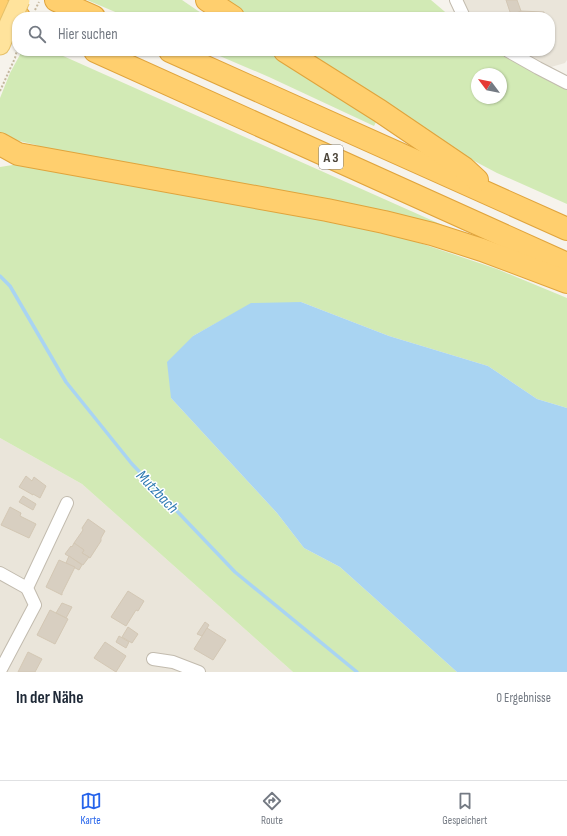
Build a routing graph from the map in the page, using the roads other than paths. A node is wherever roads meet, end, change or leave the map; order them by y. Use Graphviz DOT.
graph roads {
  1 [pos="56,0"];
  2 [pos="206,0"];
  3 [pos="456,0"];
  4 [pos="0,8"];
  5 [pos="83,12"];
  6 [pos="225,12"];
  7 [pos="462,12"];
  8 [pos="12,18"];
  9 [pos="106,56"];
  10 [pos="181,56"];
  11 [pos="293,56"];
  12 [pos="517,56"];
  13 [pos="567,83"];
  14 [pos="6,152"];
  15 [pos="496,198"];
  16 [pos="567,229"];
  17 [pos="567,264"];
  18 [pos="567,282"];
  19 [pos="67,502"];
  20 [pos="0,573"];
  21 [pos="27,588"];
  22 [pos="152,659"];
  23 [pos="0,671"];
  24 [pos="199,672"];
  1 -- 5 [label="highway"];
  2 -- 6 [label="highway"];
  3 -- 7 [label="street"];
  4 -- 8 [label="highway"];
  9 -- 17 [label="highway, A 3"];
  10 -- 15 [label="highway, A 3"];
  11 -- 15 [label="highway"];
  12 -- 13 [label="street"];
  14 -- 18 [label="highway"];
  15 -- 16 [label="highway, A 3"];
  19 -- 21 [label="street"];
  20 -- 21 [label="street"];
  21 -- 23 [label="street"];
  22 -- 24 [label="street"];
}
